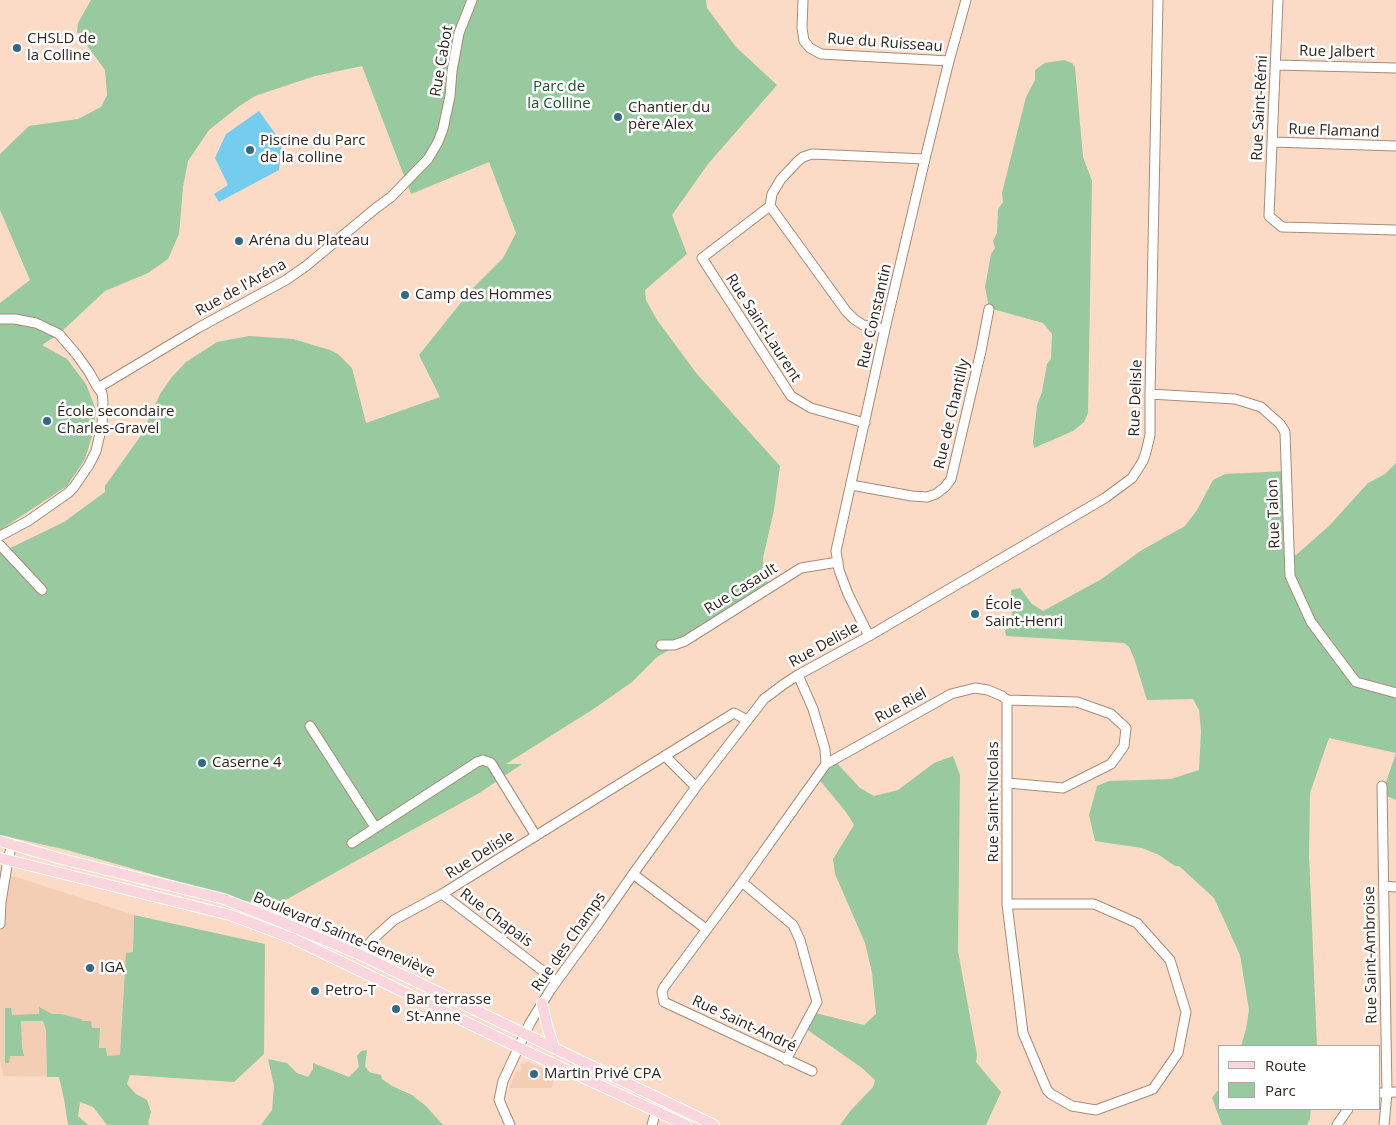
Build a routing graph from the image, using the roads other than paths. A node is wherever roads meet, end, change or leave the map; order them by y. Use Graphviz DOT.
graph roads {
  1 [pos="472,0"];
  2 [pos="803,0"];
  3 [pos="966,0"];
  4 [pos="1158,0"];
  5 [pos="1278,0"];
  6 [pos="949,61"];
  7 [pos="1276,65"];
  8 [pos="1396,68"];
  9 [pos="442,129"];
  10 [pos="1272,142"];
  11 [pos="1396,146"];
  12 [pos="925,159"];
  13 [pos="770,206"];
  14 [pos="1396,230"];
  15 [pos="989,309"];
  16 [pos="0,319"];
  17 [pos="885,329"];
  18 [pos="98,388"];
  19 [pos="1150,394"];
  20 [pos="865,423"];
  21 [pos="851,485"];
  22 [pos="0,536"];
  23 [pos="0,545"];
  24 [pos="838,562"];
  25 [pos="42,590"];
  26 [pos="869,636"];
  27 [pos="661,645"];
  28 [pos="798,675"];
  29 [pos="784,684"];
  30 [pos="1396,693"];
  31 [pos="1007,700"];
  32 [pos="747,720"];
  33 [pos="310,726"];
  34 [pos="665,756"];
  35 [pos="826,764"];
  36 [pos="1008,783"];
  37 [pos="1382,786"];
  38 [pos="696,787"];
  39 [pos="375,827"];
  40 [pos="536,836"];
  41 [pos="0,841"];
  42 [pos="352,843"];
  43 [pos="12,844"];
  44 [pos="4,859"];
  45 [pos="633,874"];
  46 [pos="742,882"];
  47 [pos="1384,886"];
  48 [pos="1396,886"];
  49 [pos="442,894"];
  50 [pos="1007,904"];
  51 [pos="0,924"];
  52 [pos="706,929"];
  53 [pos="361,955"];
  54 [pos="556,981"];
  55 [pos="664,1002"];
  56 [pos="542,1003"];
  57 [pos="525,1034"];
  58 [pos="518,1047"];
  59 [pos="554,1047"];
  60 [pos="786,1060"];
  61 [pos="812,1071"];
  62 [pos="1387,1093"];
  63 [pos="1347,1110"];
  64 [pos="656,1111"];
  65 [pos="510,1125"];
  66 [pos="652,1125"];
  67 [pos="686,1125"];
  68 [pos="714,1125"];
  69 [pos="1337,1125"];
  70 [pos="1384,1125"];
  1 -- 9 [label="street, Rue Cabot"];
  2 -- 6 [label="street, Rue du Ruisseau"];
  3 -- 6 [label="street, Rue Constantin"];
  4 -- 19 [label="street, Rue Delisle"];
  5 -- 7 [label="street, Rue Saint-Rémi"];
  6 -- 12 [label="street, Rue Constantin"];
  7 -- 8 [label="street, Rue Jalbert"];
  7 -- 10 [label="street, Rue Saint-Rémi"];
  9 -- 18 [label="street, Rue de l'Aréna"];
  10 -- 11 [label="street, Rue Flamand"];
  10 -- 14 [label="street, Rue Saint-Rémi"];
  12 -- 13 [label="street"];
  12 -- 17 [label="street, Rue Constantin"];
  13 -- 17 [label="street"];
  13 -- 20 [label="street, Rue Saint-Laurent"];
  15 -- 21 [label="street, Rue de Chantilly"];
  16 -- 18 [label="street"];
  17 -- 20 [label="street, Rue Constantin"];
  18 -- 22 [label="street"];
  19 -- 26 [label="street, Rue Delisle"];
  19 -- 30 [label="street, Rue Talon"];
  20 -- 21 [label="street, Rue Constantin"];
  21 -- 24 [label="street, Rue Constantin"];
  23 -- 25 [label="street"];
  24 -- 26 [label="street, Rue Constantin"];
  24 -- 27 [label="street, Rue Casault"];
  26 -- 28 [label="street, Rue Delisle"];
  28 -- 29 [label="street, Rue Delisle"];
  28 -- 35 [label="street"];
  29 -- 32 [label="street, Rue des Champs"];
  31 -- 35 [label="street, Rue Riel"];
  31 -- 36 [label="street, Rue Saint-Nicolas"];
  31 -- 36 [label="street, Rue Riel"];
  32 -- 34 [label="street, Rue Delisle"];
  32 -- 38 [label="street, Rue des Champs"];
  33 -- 39 [label="street"];
  34 -- 38 [label="street"];
  34 -- 40 [label="street, Rue Delisle"];
  35 -- 46 [label="street, Rue Riel"];
  36 -- 50 [label="street, Rue Saint-Nicolas"];
  37 -- 47 [label="street, Rue Saint-Ambroise"];
  38 -- 45 [label="street, Rue des Champs"];
  39 -- 40 [label="street"];
  39 -- 42 [label="street"];
  40 -- 49 [label="street, Rue Delisle"];
  41 -- 43 [label="main road, Boulevard Sainte-Geneviève"];
  43 -- 44 [label="street"];
  43 -- 53 [label="main road, Boulevard Sainte-Geneviève"];
  44 -- 51 [label="street"];
  44 -- 58 [label="main road, Boulevard Sainte-Geneviève"];
  45 -- 52 [label="street"];
  45 -- 54 [label="street, Rue des Champs"];
  46 -- 52 [label="street, Rue Riel"];
  46 -- 60 [label="street"];
  47 -- 48 [label="street"];
  47 -- 62 [label="street, Rue Saint-Ambroise"];
  49 -- 53 [label="street, Rue Delisle"];
  49 -- 54 [label="street, Rue Chapais"];
  50 -- 50 [label="street, Rue Saint-Nicolas"];
  52 -- 55 [label="street, Rue Riel"];
  53 -- 57 [label="main road, Boulevard Sainte-Geneviève"];
  54 -- 56 [label="street, Rue des Champs"];
  55 -- 60 [label="street, Rue Saint-André"];
  56 -- 57 [label="street, Rue des Champs"];
  56 -- 59 [label="main road"];
  57 -- 58 [label="street, Rue des Champs"];
  57 -- 59 [label="main road, Boulevard Sainte-Geneviève"];
  58 -- 64 [label="main road, Boulevard Sainte-Geneviève"];
  58 -- 65 [label="street, Rue des Champs"];
  59 -- 68 [label="main road, Boulevard Sainte-Geneviève"];
  60 -- 61 [label="street, Rue Saint-André"];
  62 -- 70 [label="street, Rue Saint-Ambroise"];
  63 -- 69 [label="street"];
  64 -- 66 [label="street"];
  64 -- 67 [label="main road, Boulevard Sainte-Geneviève"];
}
